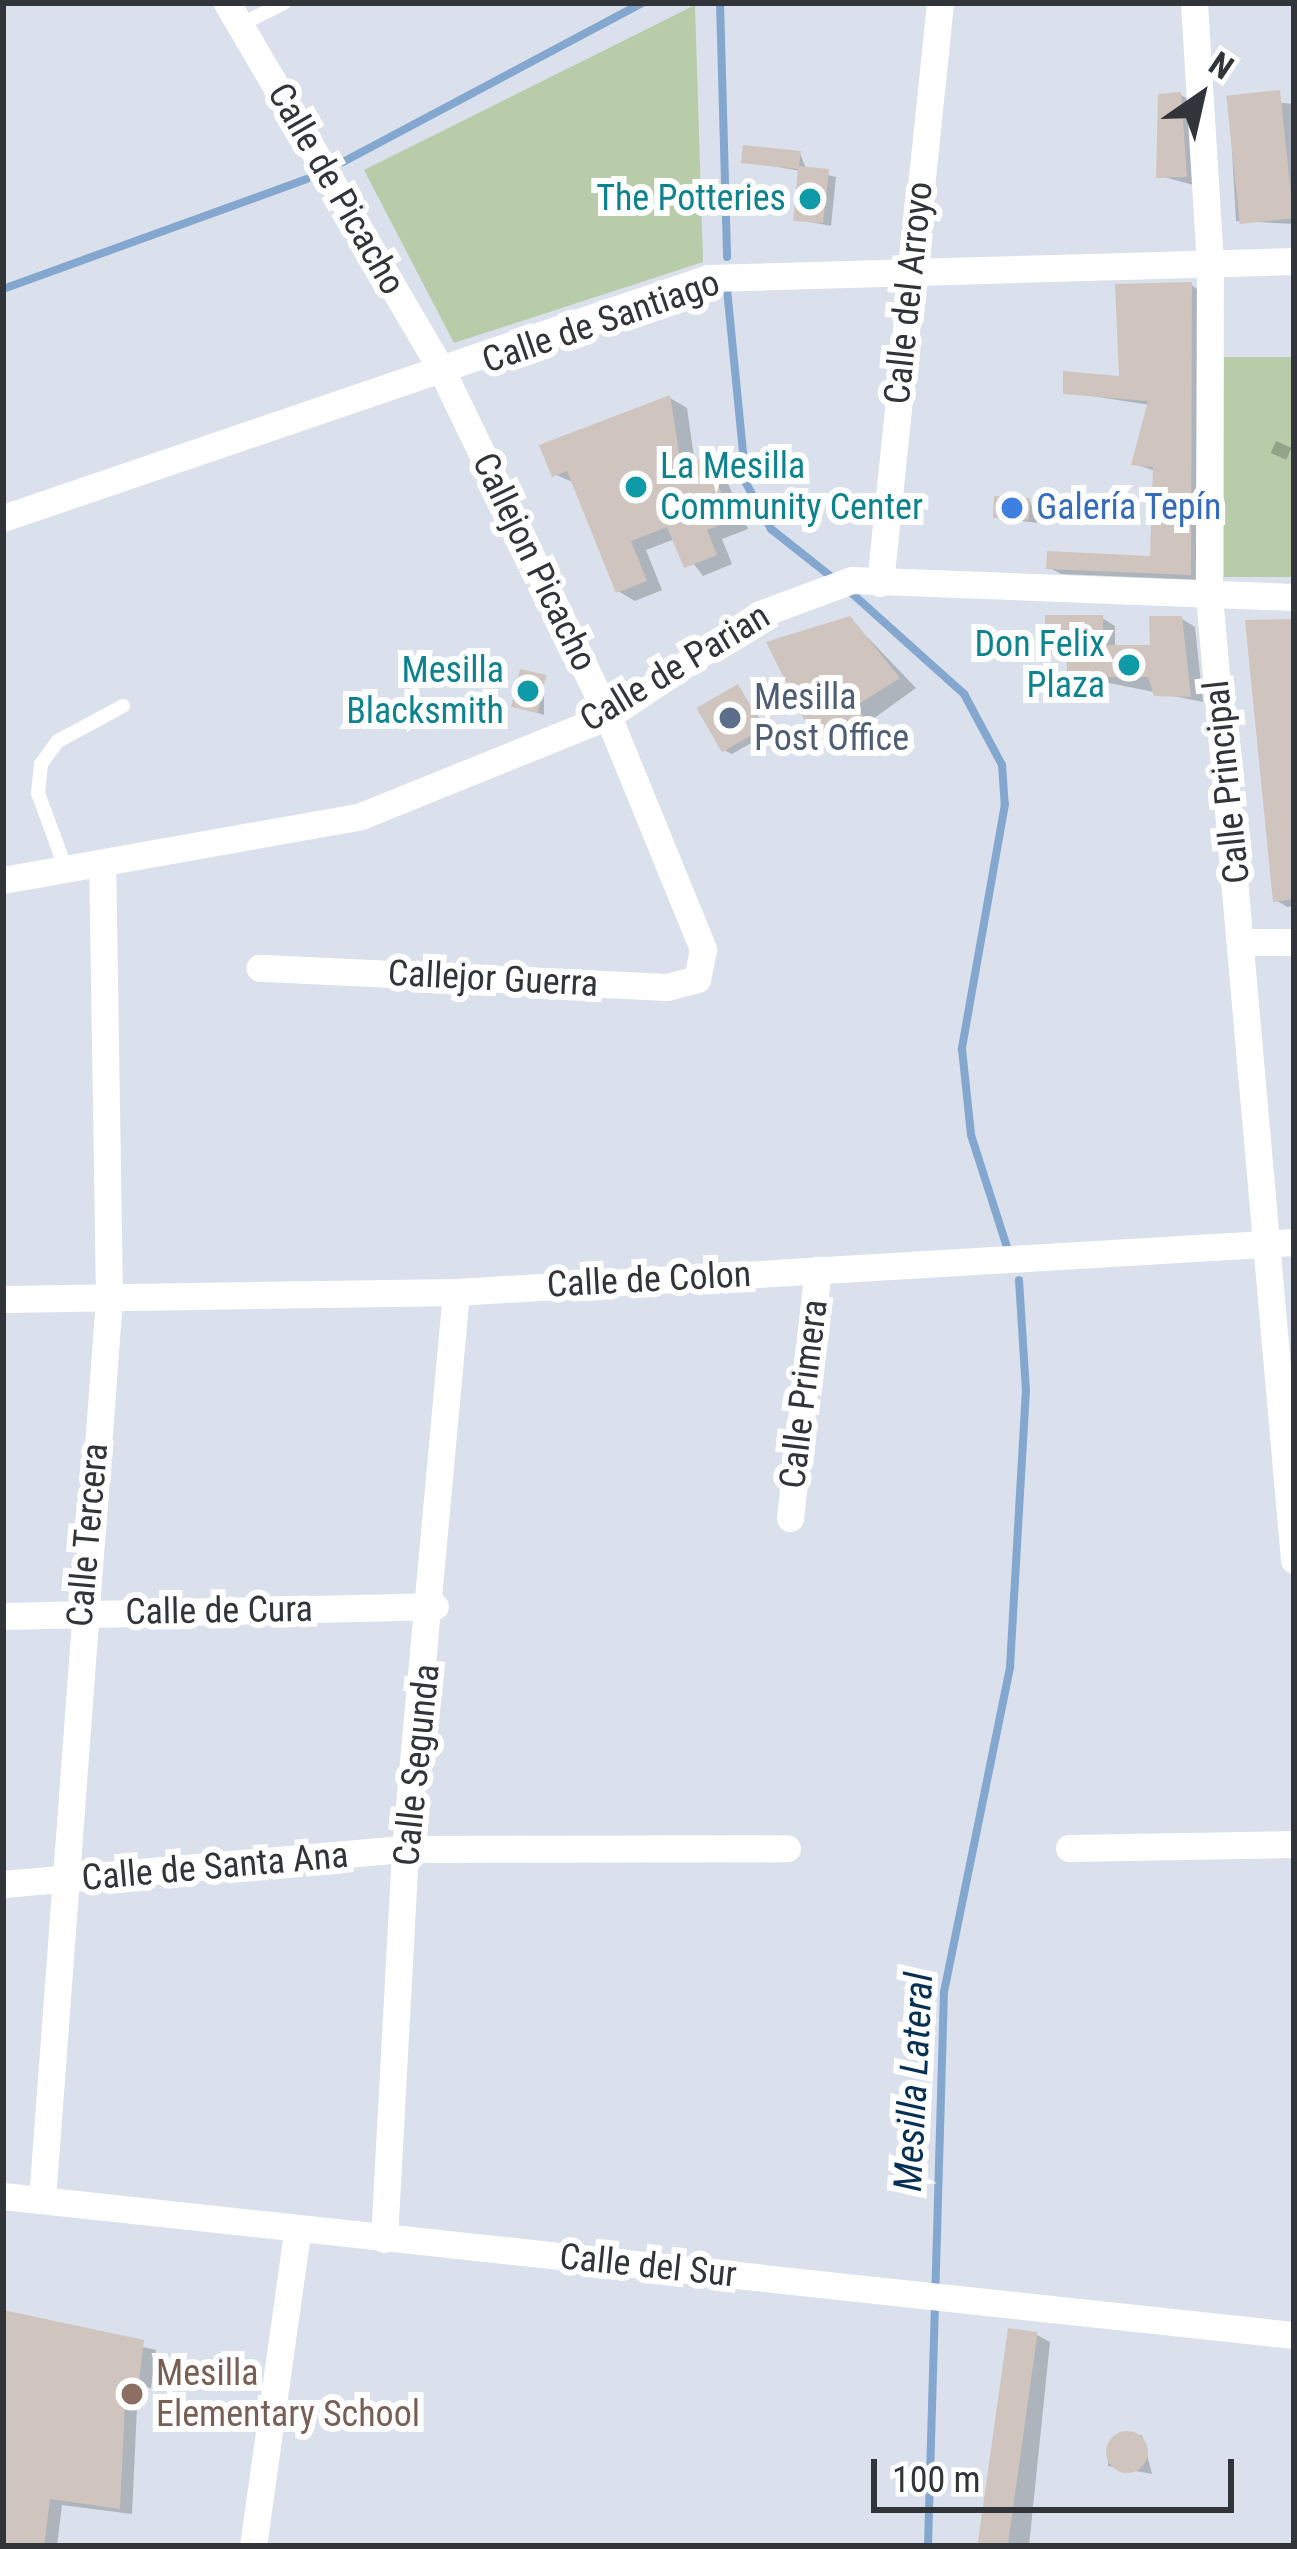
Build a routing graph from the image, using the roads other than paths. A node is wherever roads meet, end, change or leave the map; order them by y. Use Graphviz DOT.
graph roads {
  1 [pos="284,3"];
  2 [pos="940,3"];
  3 [pos="1194,3"];
  4 [pos="234,14"];
  5 [pos="1294,261"];
  6 [pos="1210,262"];
  7 [pos="911,273"];
  8 [pos="444,375"];
  9 [pos="3,518"];
  10 [pos="880,584"];
  11 [pos="1209,596"];
  12 [pos="1294,597"];
  13 [pos="123,706"];
  14 [pos="608,716"];
  15 [pos="102,868"];
  16 [pos="67,872"];
  17 [pos="3,880"];
  18 [pos="1243,942"];
  19 [pos="1294,942"];
  20 [pos="703,949"];
  21 [pos="259,968"];
  22 [pos="1294,1242"];
  23 [pos="1262,1244"];
  24 [pos="818,1270"];
  25 [pos="456,1292"];
  26 [pos="109,1298"];
  27 [pos="3,1299"];
  28 [pos="790,1518"];
  29 [pos="1293,1531"];
  30 [pos="1294,1560"];
  31 [pos="435,1606"];
  32 [pos="80,1614"];
  33 [pos="3,1616"];
  34 [pos="1294,1844"];
  35 [pos="788,1848"];
  36 [pos="1069,1848"];
  37 [pos="405,1849"];
  38 [pos="67,1882"];
  39 [pos="3,1884"];
  40 [pos="3,2196"];
  41 [pos="42,2200"];
  42 [pos="297,2233"];
  43 [pos="385,2239"];
  44 [pos="1294,2335"];
  45 [pos="253,2546"];
  1 -- 4 [label="lane"];
  2 -- 7 [label="street, Calle del Arroyo"];
  3 -- 6 [label="street, Calle Principal"];
  4 -- 8 [label="street, Calle de Picacho"];
  5 -- 6 [label="street, Calle de Santiago"];
  6 -- 7 [label="street, Calle de Santiago"];
  6 -- 11 [label="street, Calle Principal"];
  7 -- 8 [label="street, Calle de Santiago"];
  7 -- 10 [label="street, Calle del Arroyo"];
  8 -- 9 [label="street, Calle de Santiago"];
  8 -- 14 [label="street, Callejon Picacho"];
  10 -- 11 [label="street, Calle de Parian"];
  10 -- 14 [label="street, Calle de Parian"];
  11 -- 12 [label="street, Calle de Parian"];
  11 -- 18 [label="street, Calle Principal"];
  13 -- 16 [label="lane"];
  14 -- 15 [label="street, Calle de Parian"];
  14 -- 20 [label="street, Callejon Picacho"];
  15 -- 16 [label="street, Calle de Parian"];
  15 -- 26 [label="street, Calle Tercera"];
  16 -- 17 [label="street, Calle de Parian"];
  18 -- 19 [label="street"];
  18 -- 23 [label="street, Calle Principal"];
  20 -- 21 [label="street, Callejor Guerra"];
  22 -- 23 [label="street, Calle de Colon"];
  23 -- 24 [label="street, Calle de Colon"];
  23 -- 29 [label="street, Calle Principal"];
  24 -- 25 [label="street, Calle de Colon"];
  24 -- 28 [label="street, Calle Primera"];
  25 -- 26 [label="street, Calle de Colon"];
  25 -- 31 [label="street, Calle Segunda"];
  26 -- 27 [label="street, Calle de Colon"];
  26 -- 32 [label="street, Calle Tercera"];
  29 -- 30 [label="street, Calle Principal"];
  31 -- 32 [label="street, Calle de Cura"];
  31 -- 37 [label="street, Calle Segunda"];
  32 -- 33 [label="street, Calle de Cura"];
  32 -- 38 [label="street, Calle Tercera"];
  34 -- 36 [label="street"];
  35 -- 37 [label="street, Calle de Santa Ana"];
  37 -- 38 [label="street, Calle de Santa Ana"];
  37 -- 43 [label="street, Calle Segunda"];
  38 -- 39 [label="street, Calle de Santa Ana"];
  38 -- 41 [label="street, Calle Tercera"];
  40 -- 41 [label="street, Calle del Sur"];
  41 -- 42 [label="street, Calle del Sur"];
  42 -- 43 [label="street, Calle del Sur"];
  42 -- 45 [label="street"];
  43 -- 44 [label="street, Calle del Sur"];
}
